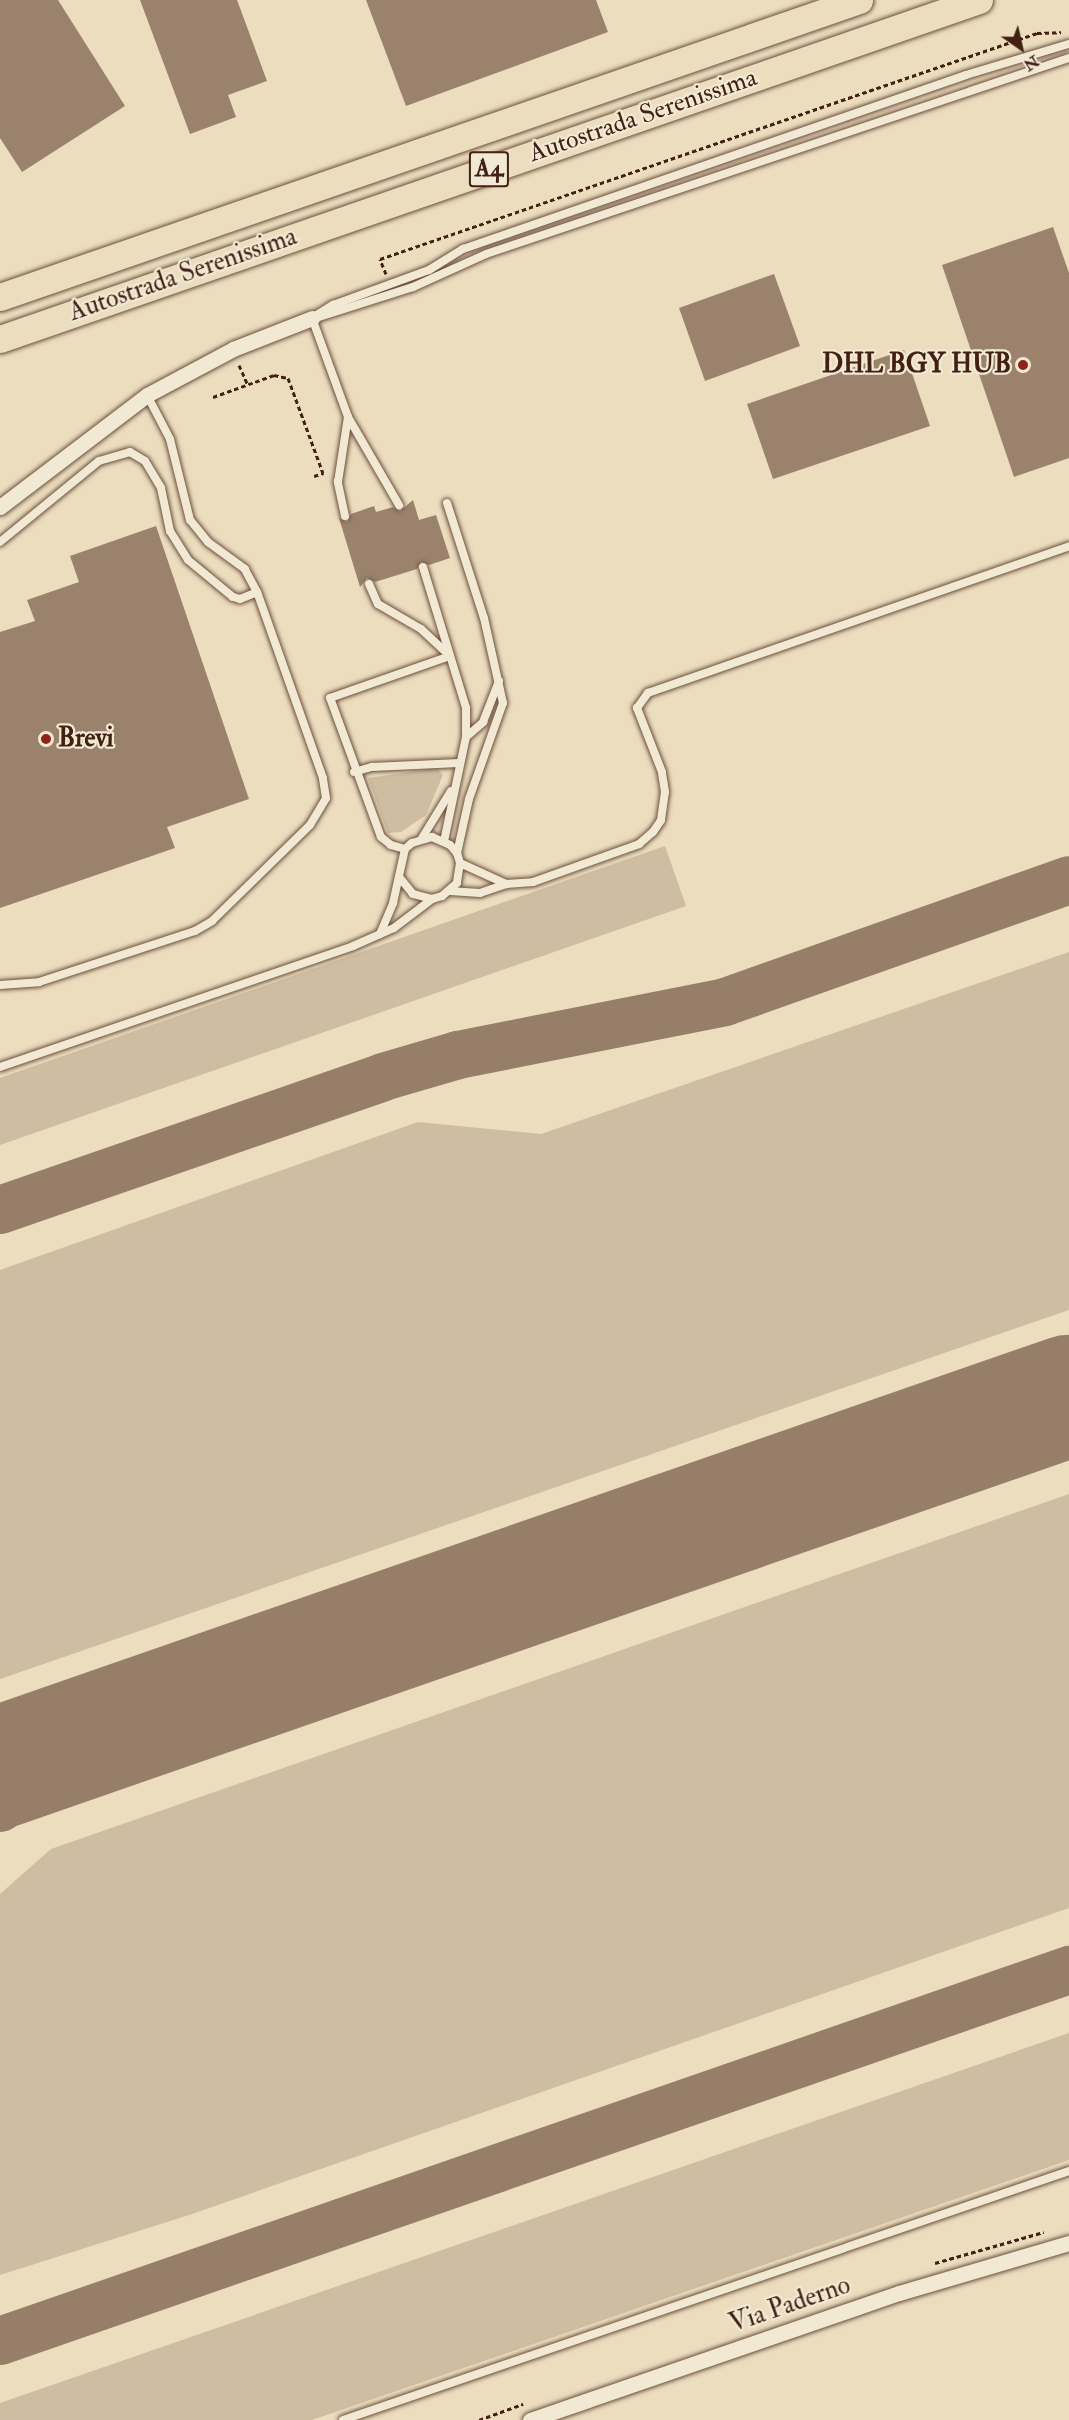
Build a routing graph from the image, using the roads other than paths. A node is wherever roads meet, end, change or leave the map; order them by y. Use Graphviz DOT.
graph roads {
  1 [pos="859,0"];
  2 [pos="979,0"];
  3 [pos="1069,45"];
  4 [pos="1069,58"];
  5 [pos="0,297"];
  6 [pos="312,318"];
  7 [pos="0,339"];
  8 [pos="147,395"];
  9 [pos="348,417"];
  10 [pos="447,503"];
  11 [pos="399,505"];
  12 [pos="0,507"];
  13 [pos="345,516"];
  14 [pos="0,542"];
  15 [pos="1069,546"];
  16 [pos="423,567"];
  17 [pos="369,584"];
  18 [pos="257,592"];
  19 [pos="450,656"];
  20 [pos="499,680"];
  21 [pos="466,737"];
  22 [pos="459,763"];
  23 [pos="354,772"];
  24 [pos="452,789"];
  25 [pos="422,838"];
  26 [pos="444,842"];
  27 [pos="405,849"];
  28 [pos="457,853"];
  29 [pos="460,863"];
  30 [pos="400,878"];
  31 [pos="506,884"];
  32 [pos="450,891"];
  33 [pos="432,899"];
  34 [pos="380,934"];
  35 [pos="0,985"];
  36 [pos="0,1067"];
  37 [pos="1069,2171"];
  38 [pos="1069,2243"];
  39 [pos="344,2420"];
  40 [pos="530,2420"];
  1 -- 5 [label="highway, Autostrada Serenissima / A4"];
  2 -- 7 [label="highway, Autostrada Serenissima / A4"];
  3 -- 6 [label="lane"];
  4 -- 6 [label="lane"];
  6 -- 8 [label="street"];
  6 -- 9 [label="lane"];
  8 -- 12 [label="street"];
  8 -- 18 [label="lane"];
  9 -- 11 [label="lane"];
  9 -- 13 [label="lane"];
  10 -- 20 [label="lane"];
  14 -- 18 [label="lane"];
  15 -- 31 [label="lane"];
  16 -- 19 [label="lane"];
  17 -- 19 [label="lane"];
  18 -- 35 [label="lane"];
  19 -- 21 [label="lane"];
  19 -- 23 [label="lane"];
  20 -- 21 [label="lane"];
  20 -- 28 [label="lane"];
  21 -- 22 [label="lane"];
  22 -- 23 [label="lane"];
  22 -- 24 [label="lane"];
  23 -- 27 [label="lane"];
  24 -- 25 [label="lane"];
  24 -- 26 [label="lane"];
  25 -- 26 [label="lane"];
  25 -- 27 [label="lane"];
  26 -- 28 [label="lane"];
  27 -- 30 [label="lane"];
  28 -- 29 [label="lane"];
  29 -- 31 [label="lane"];
  29 -- 32 [label="lane"];
  30 -- 33 [label="lane"];
  30 -- 34 [label="lane"];
  31 -- 32 [label="lane"];
  32 -- 33 [label="lane"];
  33 -- 34 [label="lane"];
  34 -- 36 [label="lane"];
  37 -- 39 [label="lane"];
  38 -- 40 [label="street, Via Paderno"];
}
